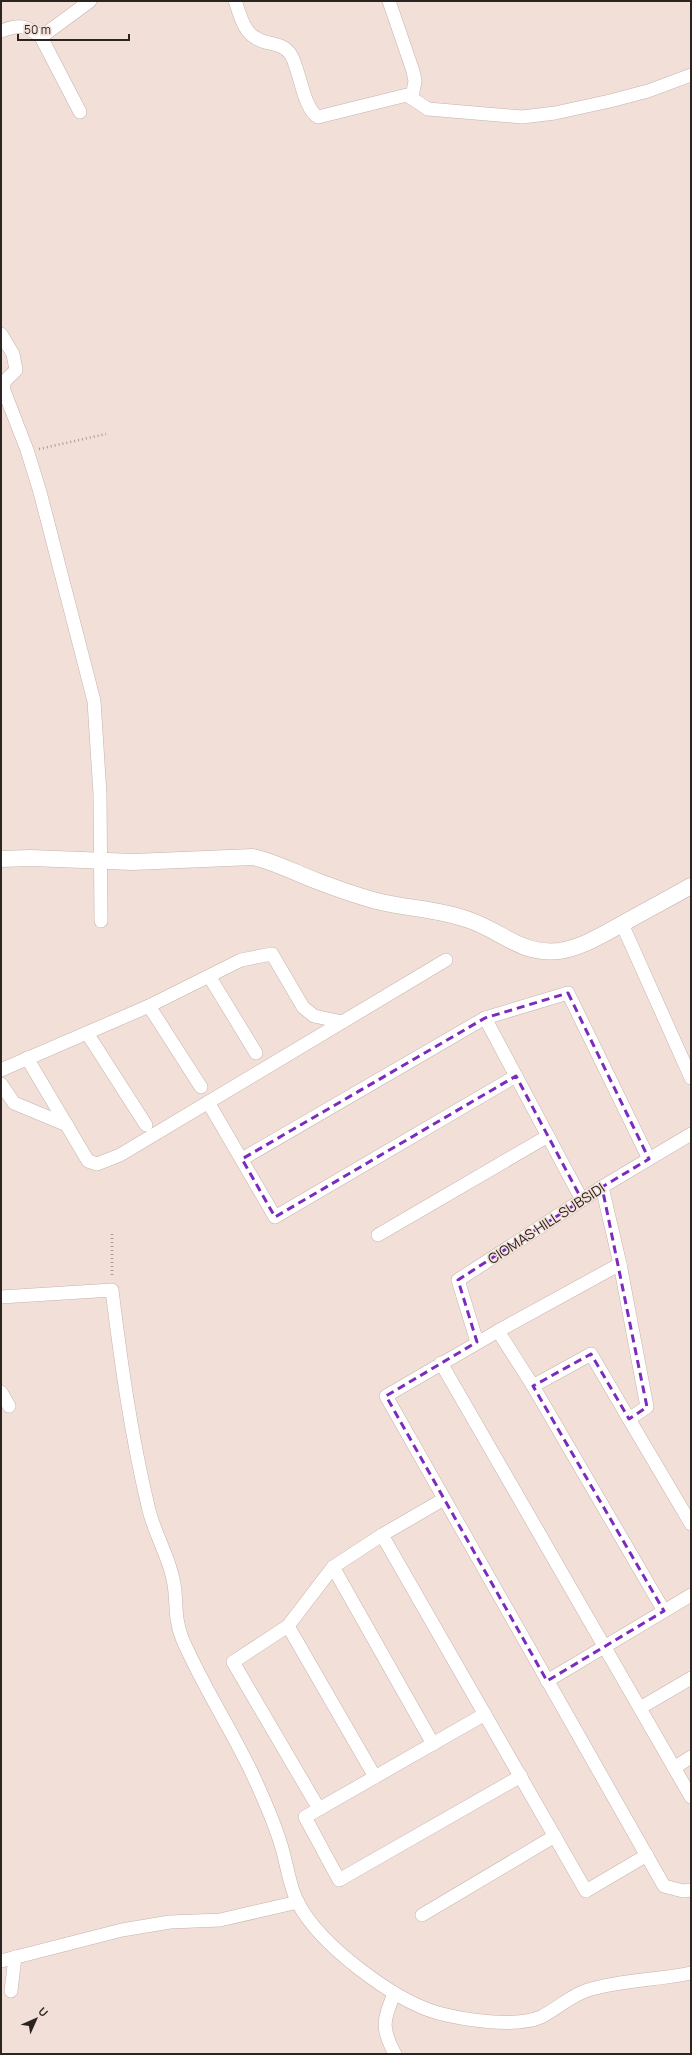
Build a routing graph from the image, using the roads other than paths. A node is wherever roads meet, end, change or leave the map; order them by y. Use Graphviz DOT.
graph roads {
  1 [pos="90,1"];
  2 [pos="235,1"];
  3 [pos="389,1"];
  4 [pos="1,31"];
  5 [pos="41,37"];
  6 [pos="691,75"];
  7 [pos="412,97"];
  8 [pos="80,112"];
  9 [pos="1,334"];
  10 [pos="1,859"];
  11 [pos="100,861"];
  12 [pos="691,886"];
  13 [pos="101,921"];
  14 [pos="622,924"];
  15 [pos="446,960"];
  16 [pos="209,976"];
  17 [pos="149,1006"];
  18 [pos="485,1018"];
  19 [pos="342,1022"];
  20 [pos="87,1033"];
  21 [pos="256,1053"];
  22 [pos="27,1058"];
  23 [pos="1,1070"];
  24 [pos="516,1076"];
  25 [pos="691,1077"];
  26 [pos="1,1084"];
  27 [pos="201,1087"];
  28 [pos="208,1102"];
  29 [pos="67,1125"];
  30 [pos="146,1125"];
  31 [pos="691,1134"];
  32 [pos="548,1136"];
  33 [pos="242,1159"];
  34 [pos="649,1159"];
  35 [pos="602,1187"];
  36 [pos="582,1200"];
  37 [pos="378,1235"];
  38 [pos="620,1264"];
  39 [pos="1,1297"];
  40 [pos="498,1331"];
  41 [pos="477,1342"];
  42 [pos="441,1363"];
  43 [pos="533,1386"];
  44 [pos="1,1392"];
  45 [pos="9,1406"];
  46 [pos="629,1419"];
  47 [pos="444,1499"];
  48 [pos="686,1508"];
  49 [pos="691,1524"];
  50 [pos="382,1535"];
  51 [pos="333,1567"];
  52 [pos="691,1595"];
  53 [pos="664,1610"];
  54 [pos="288,1626"];
  55 [pos="604,1646"];
  56 [pos="691,1678"];
  57 [pos="547,1681"];
  58 [pos="640,1708"];
  59 [pos="485,1714"];
  60 [pos="433,1744"];
  61 [pos="691,1757"];
  62 [pos="674,1768"];
  63 [pos="521,1776"];
  64 [pos="375,1777"];
  65 [pos="691,1797"];
  66 [pos="319,1809"];
  67 [pos="554,1836"];
  68 [pos="647,1855"];
  69 [pos="691,1890"];
  70 [pos="298,1902"];
  71 [pos="422,1915"];
  72 [pos="15,1957"];
  73 [pos="1,1961"];
  74 [pos="691,1973"];
  75 [pos="11,1991"];
  76 [pos="394,1994"];
  77 [pos="395,2054"];
  1 -- 5 [label="street"];
  2 -- 7 [label="street"];
  3 -- 7 [label="street"];
  4 -- 5 [label="street"];
  5 -- 8 [label="street"];
  6 -- 7 [label="street"];
  9 -- 11 [label="street"];
  10 -- 11 [label="street"];
  11 -- 13 [label="street"];
  11 -- 14 [label="street"];
  12 -- 14 [label="street"];
  14 -- 25 [label="street"];
  15 -- 19 [label="street"];
  16 -- 17 [label="street"];
  16 -- 19 [label="street"];
  16 -- 21 [label="street"];
  17 -- 20 [label="street"];
  17 -- 27 [label="street"];
  18 -- 24 [label="street"];
  18 -- 33 [label="street"];
  18 -- 34 [label="street"];
  19 -- 28 [label="street"];
  20 -- 22 [label="street"];
  20 -- 30 [label="street"];
  22 -- 23 [label="street"];
  22 -- 29 [label="street"];
  24 -- 32 [label="street"];
  24 -- 33 [label="street"];
  26 -- 29 [label="street"];
  28 -- 29 [label="street"];
  28 -- 33 [label="street"];
  31 -- 34 [label="street, CIOMAS HILL SUBSIDI"];
  32 -- 36 [label="street"];
  32 -- 37 [label="street"];
  34 -- 35 [label="street, CIOMAS HILL SUBSIDI"];
  35 -- 36 [label="street, CIOMAS HILL SUBSIDI"];
  35 -- 38 [label="street"];
  36 -- 41 [label="street, CIOMAS HILL SUBSIDI"];
  38 -- 40 [label="street"];
  38 -- 46 [label="street"];
  39 -- 70 [label="street"];
  40 -- 41 [label="street"];
  40 -- 43 [label="street"];
  41 -- 42 [label="street"];
  42 -- 47 [label="street"];
  42 -- 55 [label="street"];
  43 -- 46 [label="street"];
  43 -- 53 [label="street"];
  44 -- 45 [label="street"];
  46 -- 48 [label="street"];
  47 -- 50 [label="street"];
  47 -- 57 [label="street"];
  48 -- 49 [label="street"];
  50 -- 51 [label="street"];
  50 -- 59 [label="street"];
  51 -- 54 [label="street"];
  51 -- 60 [label="street"];
  52 -- 53 [label="street"];
  53 -- 55 [label="street"];
  54 -- 64 [label="street"];
  54 -- 66 [label="street"];
  55 -- 57 [label="street"];
  55 -- 58 [label="street"];
  56 -- 58 [label="street"];
  57 -- 68 [label="street"];
  58 -- 62 [label="street"];
  59 -- 60 [label="street"];
  59 -- 63 [label="street"];
  60 -- 64 [label="street"];
  61 -- 62 [label="street"];
  62 -- 65 [label="street"];
  63 -- 66 [label="street"];
  63 -- 67 [label="street"];
  64 -- 66 [label="street"];
  67 -- 68 [label="street"];
  67 -- 71 [label="street"];
  68 -- 69 [label="street"];
  70 -- 72 [label="street"];
  70 -- 76 [label="street"];
  72 -- 73 [label="street"];
  72 -- 75 [label="street"];
  74 -- 76 [label="street"];
  76 -- 77 [label="street"];
}
